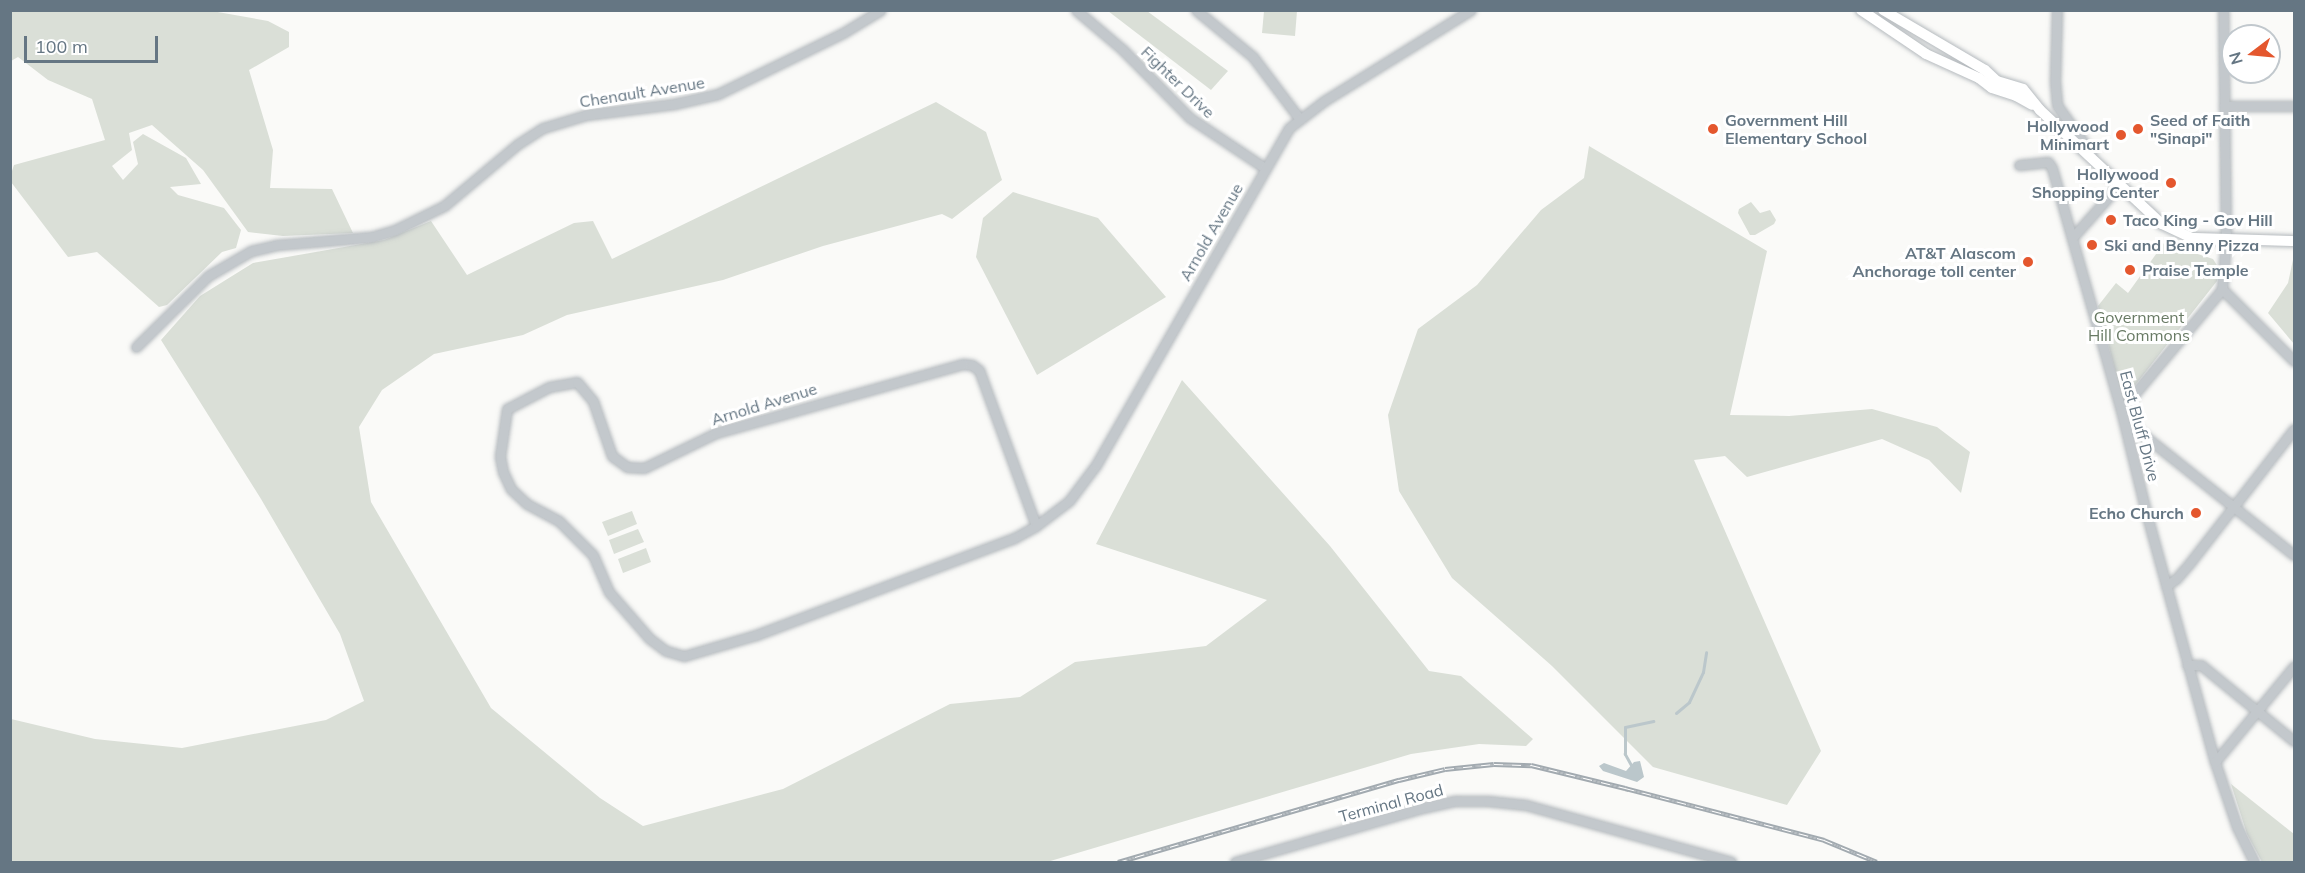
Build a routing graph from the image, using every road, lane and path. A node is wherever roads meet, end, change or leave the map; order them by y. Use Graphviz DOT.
graph roads {
  1 [pos="881,10"];
  2 [pos="1076,10"];
  3 [pos="1196,10"];
  4 [pos="1471,10"];
  5 [pos="1861,10"];
  6 [pos="1883,10"];
  7 [pos="2057,10"];
  8 [pos="2223,10"];
  9 [pos="2224,106"];
  10 [pos="2295,106"];
  11 [pos="2040,110"];
  12 [pos="1299,118"];
  13 [pos="2097,162"];
  14 [pos="2019,165"];
  15 [pos="1265,168"];
  16 [pos="2120,185"];
  17 [pos="2072,238"];
  18 [pos="2226,240"];
  19 [pos="2295,241"];
  20 [pos="2222,290"];
  21 [pos="136,347"];
  22 [pos="2295,361"];
  23 [pos="2121,410"];
  24 [pos="2126,428"];
  25 [pos="2295,429"];
  26 [pos="2234,507"];
  27 [pos="1036,526"];
  28 [pos="2295,555"];
  29 [pos="2166,585"];
  30 [pos="2187,665"];
  31 [pos="2295,666"];
  32 [pos="2258,712"];
  33 [pos="2295,741"];
  34 [pos="2215,762"];
  35 [pos="1235,862"];
  36 [pos="1731,862"];
  37 [pos="2254,862"];
  1 -- 21 [label="street, Chenault Avenue"];
  2 -- 15 [label="street, Fighter Drive"];
  3 -- 12 [label="street"];
  4 -- 12 [label="street, Arnold Avenue"];
  5 -- 11 [label="main road"];
  6 -- 11 [label="main road"];
  7 -- 13 [label="street"];
  8 -- 9 [label="street"];
  9 -- 10 [label="street"];
  9 -- 18 [label="street"];
  11 -- 13 [label="main road"];
  12 -- 15 [label="street, Arnold Avenue"];
  13 -- 16 [label="main road"];
  14 -- 17 [label="street, East Bluff Drive"];
  15 -- 27 [label="street, Arnold Avenue"];
  16 -- 17 [label="street"];
  16 -- 18 [label="main road"];
  17 -- 23 [label="street, East Bluff Drive"];
  18 -- 19 [label="main road"];
  18 -- 20 [label="street"];
  20 -- 22 [label="street"];
  20 -- 23 [label="street"];
  23 -- 24 [label="street, East Bluff Drive"];
  24 -- 26 [label="street"];
  24 -- 29 [label="street, East Bluff Drive"];
  25 -- 26 [label="street"];
  26 -- 28 [label="street"];
  26 -- 29 [label="street"];
  27 -- 27 [label="street, Arnold Avenue"];
  29 -- 30 [label="street, East Bluff Drive"];
  30 -- 32 [label="street"];
  30 -- 34 [label="street, East Bluff Drive"];
  31 -- 32 [label="street"];
  32 -- 33 [label="street"];
  32 -- 34 [label="street"];
  34 -- 37 [label="street, East Bluff Drive"];
  35 -- 36 [label="street, Terminal Road"];
}
